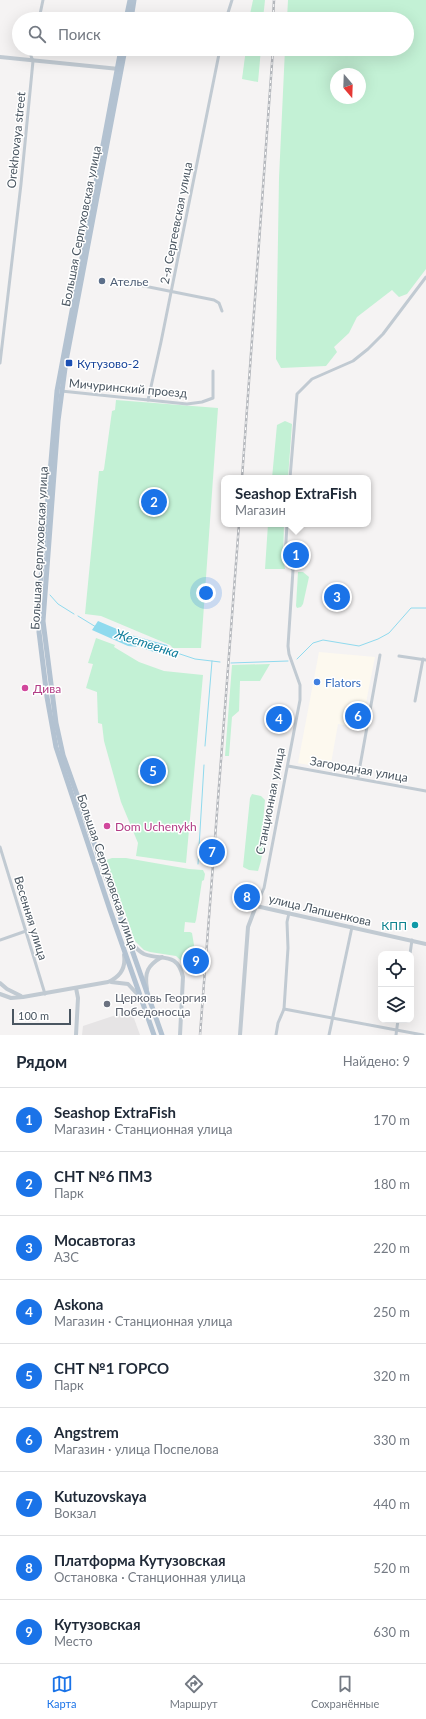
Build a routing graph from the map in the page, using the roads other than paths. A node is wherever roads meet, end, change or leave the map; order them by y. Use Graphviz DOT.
graph roads {
  1 [pos="43,0"];
  2 [pos="130,0"];
  3 [pos="134,0"];
  4 [pos="232,0"];
  5 [pos="40,12"];
  6 [pos="127,12"];
  7 [pos="132,12"];
  8 [pos="228,12"];
  9 [pos="31,56"];
  10 [pos="120,56"];
  11 [pos="123,56"];
  12 [pos="219,56"];
  13 [pos="0,57"];
  14 [pos="33,61"];
  15 [pos="119,69"];
  16 [pos="426,277"];
  17 [pos="139,285"];
  18 [pos="171,292"];
  19 [pos="222,311"];
  20 [pos="0,363"];
  21 [pos="213,371"];
  22 [pos="61,392"];
  23 [pos="148,400"];
  24 [pos="290,475"];
  25 [pos="287,527"];
  26 [pos="380,655"];
  27 [pos="398,656"];
  28 [pos="425,660"];
  29 [pos="415,701"];
  30 [pos="288,766"];
  31 [pos="358,777"];
  32 [pos="426,791"];
  33 [pos="0,847"];
  34 [pos="256,906"];
  35 [pos="289,913"];
  36 [pos="352,927"];
  37 [pos="26,931"];
  38 [pos="128,939"];
  39 [pos="0,940"];
  40 [pos="412,940"];
  41 [pos="121,941"];
  42 [pos="426,944"];
  43 [pos="410,951"];
  44 [pos="163,957"];
  45 [pos="108,982"];
  46 [pos="0,983"];
  47 [pos="76,988"];
  48 [pos="0,994"];
  49 [pos="45,994"];
  50 [pos="23,997"];
  51 [pos="149,998"];
  52 [pos="142,1000"];
  53 [pos="284,1009"];
  54 [pos="333,1017"];
  55 [pos="398,1023"];
  56 [pos="396,1033"];
  57 [pos="76,1035"];
  58 [pos="154,1035"];
  59 [pos="162,1035"];
  60 [pos="180,1035"];
  61 [pos="240,1035"];
  62 [pos="276,1035"];
  63 [pos="330,1035"];
  64 [pos="423,1035"];
  1 -- 5 [label="street"];
  2 -- 6 [label="main road"];
  3 -- 7 [label="main road"];
  4 -- 8 [label="street"];
  9 -- 14 [label="street, Orekhovaya street"];
  10 -- 15 [label="main road, Большая Серпуховская улица"];
  11 -- 15 [label="main road, Большая Серпуховская улица"];
  12 -- 18 [label="street, 2-я Сергеевская улица"];
  13 -- 14 [label="street"];
  14 -- 15 [label="street"];
  14 -- 20 [label="street, Orekhovaya street"];
  15 -- 22 [label="main road, Большая Серпуховская улица"];
  15 -- 41 [label="main road, Большая Серпуховская улица"];
  16 -- 24 [label="street"];
  17 -- 18 [label="street"];
  18 -- 19 [label="street"];
  18 -- 23 [label="street, 2-я Сергеевская улица"];
  21 -- 23 [label="street, Мичуринский проезд"];
  22 -- 23 [label="street, Мичуринский проезд"];
  22 -- 38 [label="main road, Большая Серпуховская улица"];
  25 -- 30 [label="street, Станционная улица"];
  26 -- 31 [label="street"];
  27 -- 28 [label="street"];
  28 -- 29 [label="street"];
  30 -- 31 [label="street, Загородная улица"];
  30 -- 34 [label="street, Станционная улица"];
  31 -- 32 [label="street, Загородная улица"];
  33 -- 37 [label="street, Весенняя улица"];
  34 -- 35 [label="street, улица Лапшенкова"];
  34 -- 61 [label="street, Станционная улица"];
  35 -- 36 [label="street, улица Лапшенкова"];
  35 -- 53 [label="street"];
  36 -- 40 [label="street, улица Лапшенкова"];
  36 -- 54 [label="street"];
  37 -- 39 [label="street"];
  37 -- 49 [label="street, Весенняя улица"];
  38 -- 44 [label="street"];
  38 -- 51 [label="main road, Большая Серпуховская улица"];
  40 -- 42 [label="street, улица Лапшенкова"];
  40 -- 43 [label="street"];
  41 -- 45 [label="street"];
  41 -- 52 [label="main road, Большая Серпуховская улица"];
  44 -- 51 [label="street"];
  44 -- 60 [label="street"];
  45 -- 47 [label="street"];
  45 -- 52 [label="street"];
  46 -- 50 [label="street"];
  47 -- 49 [label="street"];
  47 -- 57 [label="street"];
  48 -- 50 [label="street"];
  49 -- 50 [label="street"];
  51 -- 59 [label="main road, Большая Серпуховская улица"];
  52 -- 58 [label="main road, Большая Серпуховская улица"];
  53 -- 54 [label="street"];
  53 -- 62 [label="street"];
  54 -- 56 [label="street"];
  54 -- 63 [label="street"];
  55 -- 56 [label="street"];
  56 -- 64 [label="street"];
}
